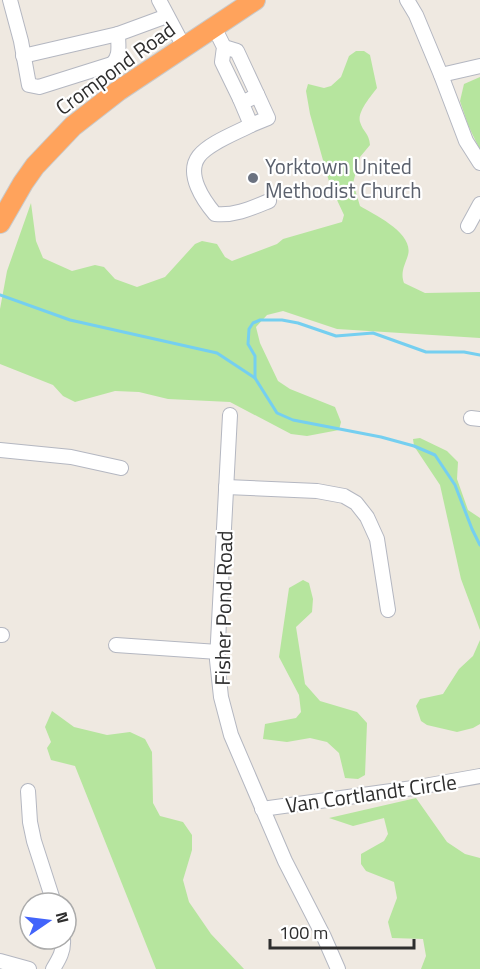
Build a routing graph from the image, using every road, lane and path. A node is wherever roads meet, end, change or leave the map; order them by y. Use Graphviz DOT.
graph roads {
  1 [pos="10,0"];
  2 [pos="159,0"];
  3 [pos="255,0"];
  4 [pos="413,2"];
  5 [pos="167,16"];
  6 [pos="214,27"];
  7 [pos="118,34"];
  8 [pos="184,46"];
  9 [pos="224,47"];
  10 [pos="23,56"];
  11 [pos="480,66"];
  12 [pos="441,75"];
  13 [pos="256,94"];
  14 [pos="240,99"];
  15 [pos="251,125"];
  16 [pos="480,163"];
  17 [pos="269,201"];
  18 [pos="480,204"];
  19 [pos="0,223"];
  20 [pos="468,226"];
  21 [pos="230,415"];
  22 [pos="0,450"];
  23 [pos="121,468"];
  24 [pos="226,487"];
  25 [pos="388,610"];
  26 [pos="116,645"];
  27 [pos="218,652"];
  28 [pos="480,776"];
  29 [pos="28,791"];
  30 [pos="262,809"];
  31 [pos="50,891"];
  32 [pos="63,951"];
  33 [pos="0,961"];
  34 [pos="29,969"];
  35 [pos="53,969"];
  36 [pos="338,969"];
  1 -- 10 [label="street"];
  2 -- 5 [label="street"];
  3 -- 6 [label="highway, Crompond Road"];
  4 -- 12 [label="street"];
  5 -- 7 [label="street"];
  5 -- 8 [label="street"];
  6 -- 8 [label="highway, Crompond Road"];
  6 -- 9 [label="street"];
  7 -- 10 [label="street"];
  7 -- 10 [label="street"];
  8 -- 19 [label="highway, Crompond Road"];
  9 -- 13 [label="street"];
  9 -- 14 [label="street"];
  11 -- 12 [label="street"];
  12 -- 16 [label="street"];
  13 -- 14 [label="street"];
  13 -- 15 [label="street"];
  14 -- 15 [label="street"];
  15 -- 17 [label="street"];
  18 -- 20 [label="street"];
  21 -- 24 [label="street, Fisher Pond Road"];
  22 -- 23 [label="street"];
  24 -- 25 [label="street"];
  24 -- 27 [label="street, Fisher Pond Road"];
  26 -- 27 [label="street"];
  27 -- 30 [label="street, Fisher Pond Road"];
  28 -- 30 [label="street, Van Cortlandt Circle"];
  29 -- 31 [label="street"];
  30 -- 36 [label="street, Fisher Pond Road"];
  32 -- 35 [label="street"];
  33 -- 34 [label="street"];
}
